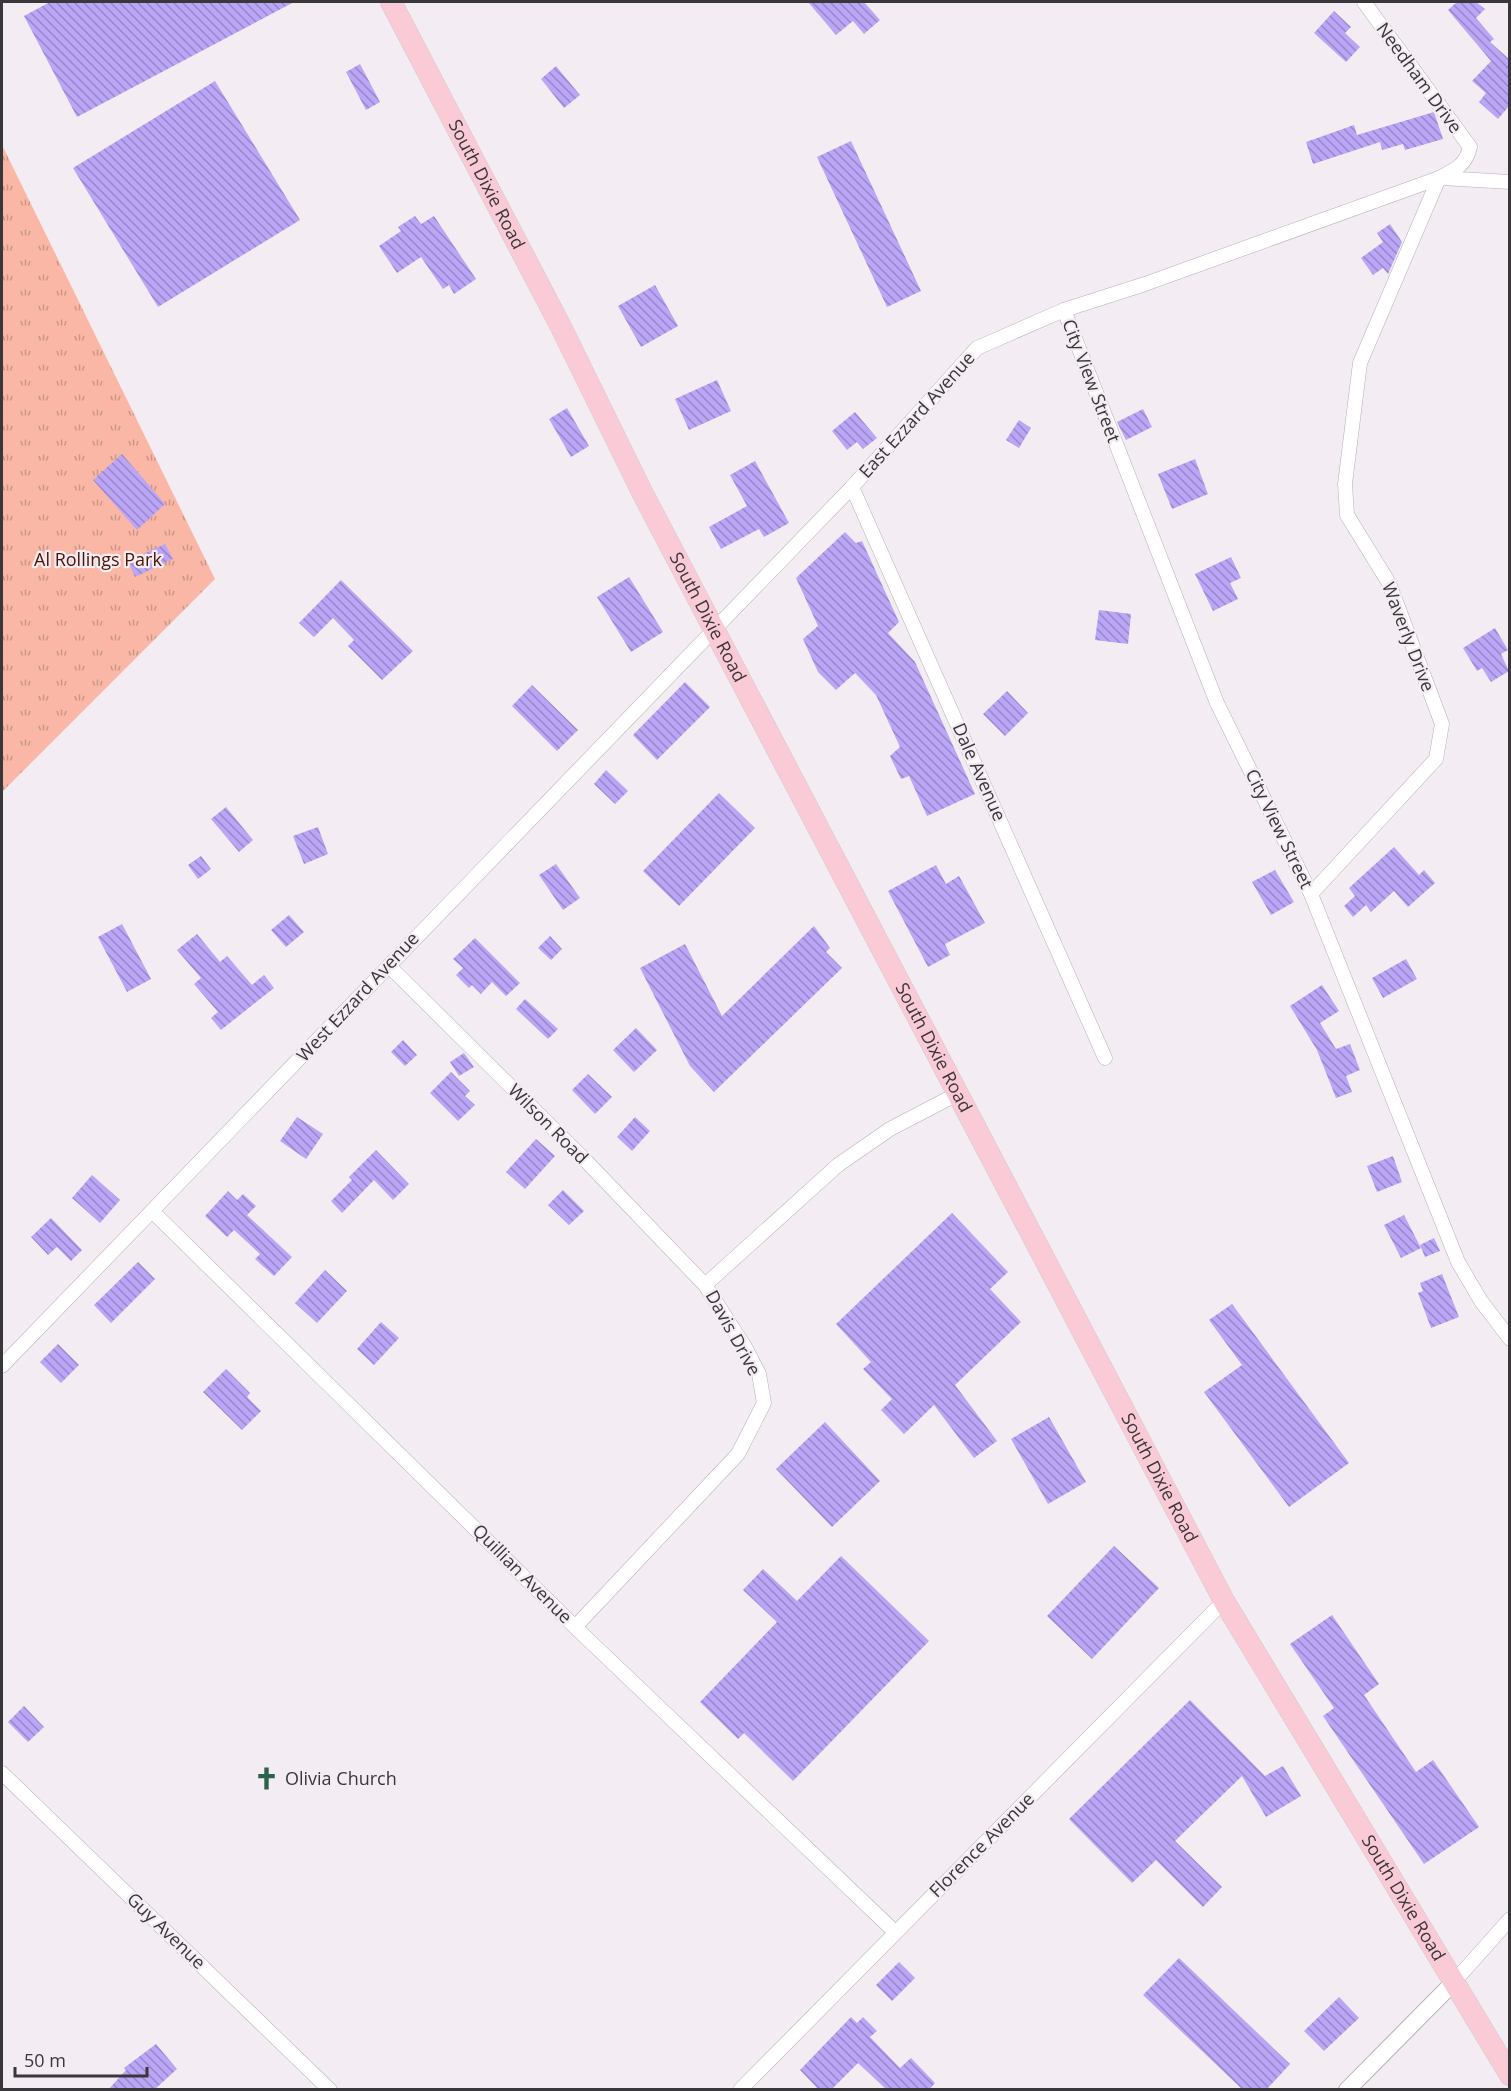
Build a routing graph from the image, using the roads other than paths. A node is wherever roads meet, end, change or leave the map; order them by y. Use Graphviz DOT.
graph roads {
  1 [pos="391,2"];
  2 [pos="1364,2"];
  3 [pos="1439,178"];
  4 [pos="1509,182"];
  5 [pos="1064,310"];
  6 [pos="852,487"];
  7 [pos="715,629"];
  8 [pos="1311,894"];
  9 [pos="389,966"];
  10 [pos="1105,1058"];
  11 [pos="957,1094"];
  12 [pos="153,1212"];
  13 [pos="705,1285"];
  14 [pos="1509,1339"];
  15 [pos="2,1366"];
  16 [pos="1224,1601"];
  17 [pos="575,1627"];
  18 [pos="2,1773"];
  19 [pos="1509,1918"];
  20 [pos="895,1932"];
  21 [pos="1452,1983"];
  22 [pos="1509,2075"];
  23 [pos="330,2090"];
  24 [pos="740,2090"];
  25 [pos="1347,2090"];
  1 -- 7 [label="main road, South Dixie Road"];
  2 -- 3 [label="street, Needham Drive"];
  3 -- 4 [label="street"];
  3 -- 5 [label="street, East Ezzard Avenue"];
  3 -- 8 [label="street, Waverly Drive"];
  5 -- 6 [label="street, East Ezzard Avenue"];
  5 -- 8 [label="street, City View Street"];
  6 -- 7 [label="street, East Ezzard Avenue"];
  6 -- 10 [label="street, Dale Avenue"];
  7 -- 9 [label="street, West Ezzard Avenue"];
  7 -- 11 [label="main road, South Dixie Road"];
  8 -- 14 [label="street, City View Street"];
  9 -- 12 [label="street, West Ezzard Avenue"];
  9 -- 13 [label="street, Wilson Road"];
  11 -- 13 [label="street, Davis Drive"];
  11 -- 16 [label="main road, South Dixie Road"];
  12 -- 15 [label="street, West Ezzard Avenue"];
  12 -- 17 [label="street, Quillian Avenue"];
  13 -- 17 [label="street, Davis Drive"];
  16 -- 20 [label="street, Florence Avenue"];
  16 -- 21 [label="main road, South Dixie Road"];
  17 -- 20 [label="street, Quillian Avenue"];
  18 -- 23 [label="street, Guy Avenue"];
  19 -- 21 [label="street"];
  20 -- 24 [label="street, Florence Avenue"];
  21 -- 22 [label="main road, South Dixie Road"];
  21 -- 25 [label="street"];
}
